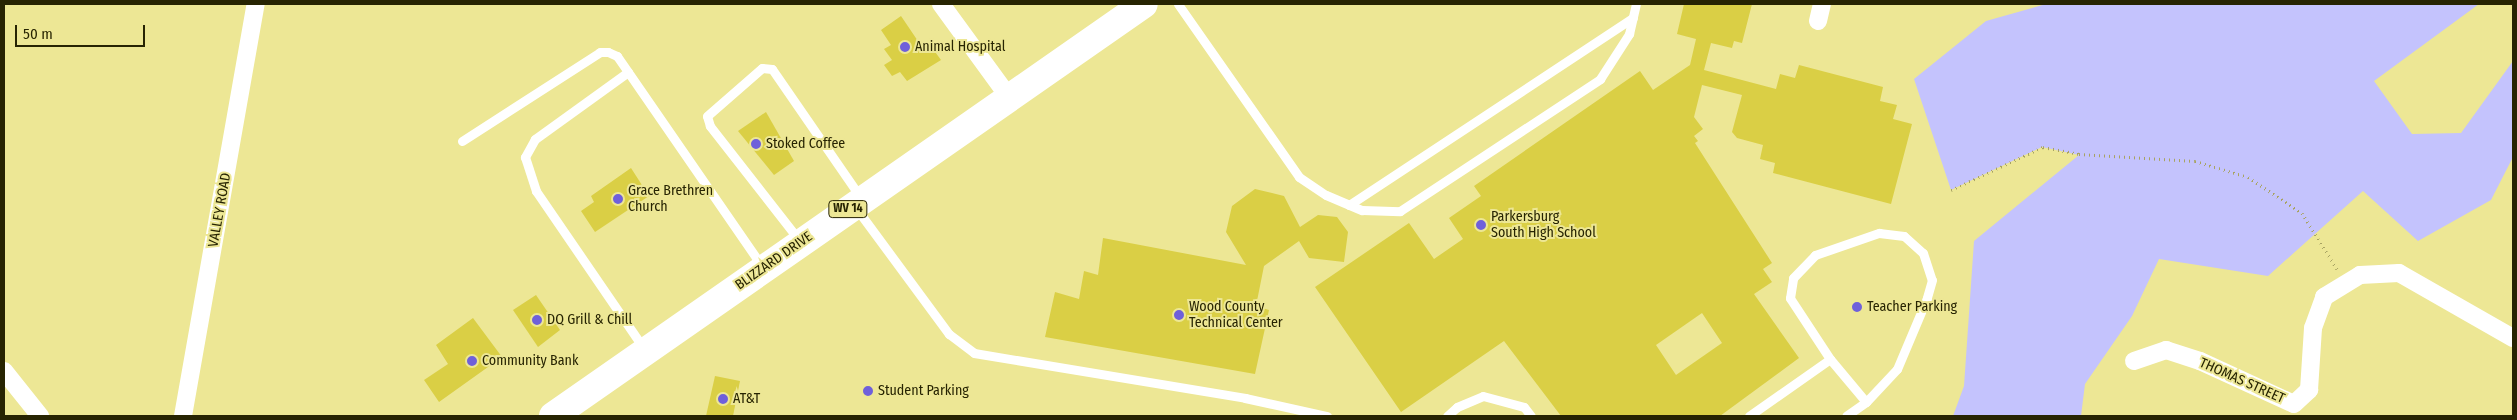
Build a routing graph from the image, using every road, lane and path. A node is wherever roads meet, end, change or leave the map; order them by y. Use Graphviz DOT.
graph roads {
  1 [pos="256,4"];
  2 [pos="941,4"];
  3 [pos="1144,4"];
  4 [pos="1178,4"];
  5 [pos="1636,4"];
  6 [pos="1822,4"];
  7 [pos="1633,18"];
  8 [pos="1818,21"];
  9 [pos="628,72"];
  10 [pos="1008,96"];
  11 [pos="462,141"];
  12 [pos="1951,190"];
  13 [pos="858,202"];
  14 [pos="1349,205"];
  15 [pos="801,242"];
  16 [pos="764,268"];
  17 [pos="2345,282"];
  18 [pos="2513,338"];
  19 [pos="646,351"];
  20 [pos="1830,359"];
  21 [pos="2134,361"];
  22 [pos="4,370"];
  23 [pos="1866,402"];
  24 [pos="40,416"];
  25 [pos="183,416"];
  26 [pos="553,416"];
  27 [pos="1327,416"];
  28 [pos="1446,416"];
  29 [pos="1531,416"];
  30 [pos="1749,416"];
  31 [pos="1846,416"];
  1 -- 25 [label="street, VALLEY ROAD"];
  2 -- 10 [label="street"];
  3 -- 10 [label="main road, BLIZZARD DRIVE / WV 14"];
  4 -- 14 [label="lane"];
  5 -- 7 [label="lane"];
  6 -- 8 [label="street"];
  7 -- 14 [label="lane"];
  7 -- 14 [label="lane"];
  9 -- 11 [label="lane"];
  9 -- 16 [label="lane"];
  9 -- 19 [label="lane"];
  10 -- 13 [label="main road, BLIZZARD DRIVE / WV 14"];
  12 -- 17 [label="path"];
  13 -- 15 [label="main road, BLIZZARD DRIVE / WV 14"];
  13 -- 15 [label="lane"];
  13 -- 27 [label="lane"];
  15 -- 16 [label="main road, BLIZZARD DRIVE / WV 14"];
  16 -- 19 [label="main road, BLIZZARD DRIVE / WV 14"];
  17 -- 18 [label="street, THOMAS STREET"];
  17 -- 21 [label="street, THOMAS STREET"];
  19 -- 26 [label="main road, BLIZZARD DRIVE / WV 14"];
  20 -- 23 [label="lane"];
  20 -- 23 [label="lane"];
  20 -- 30 [label="lane"];
  22 -- 24 [label="street"];
  23 -- 31 [label="lane"];
  28 -- 29 [label="lane"];
}
